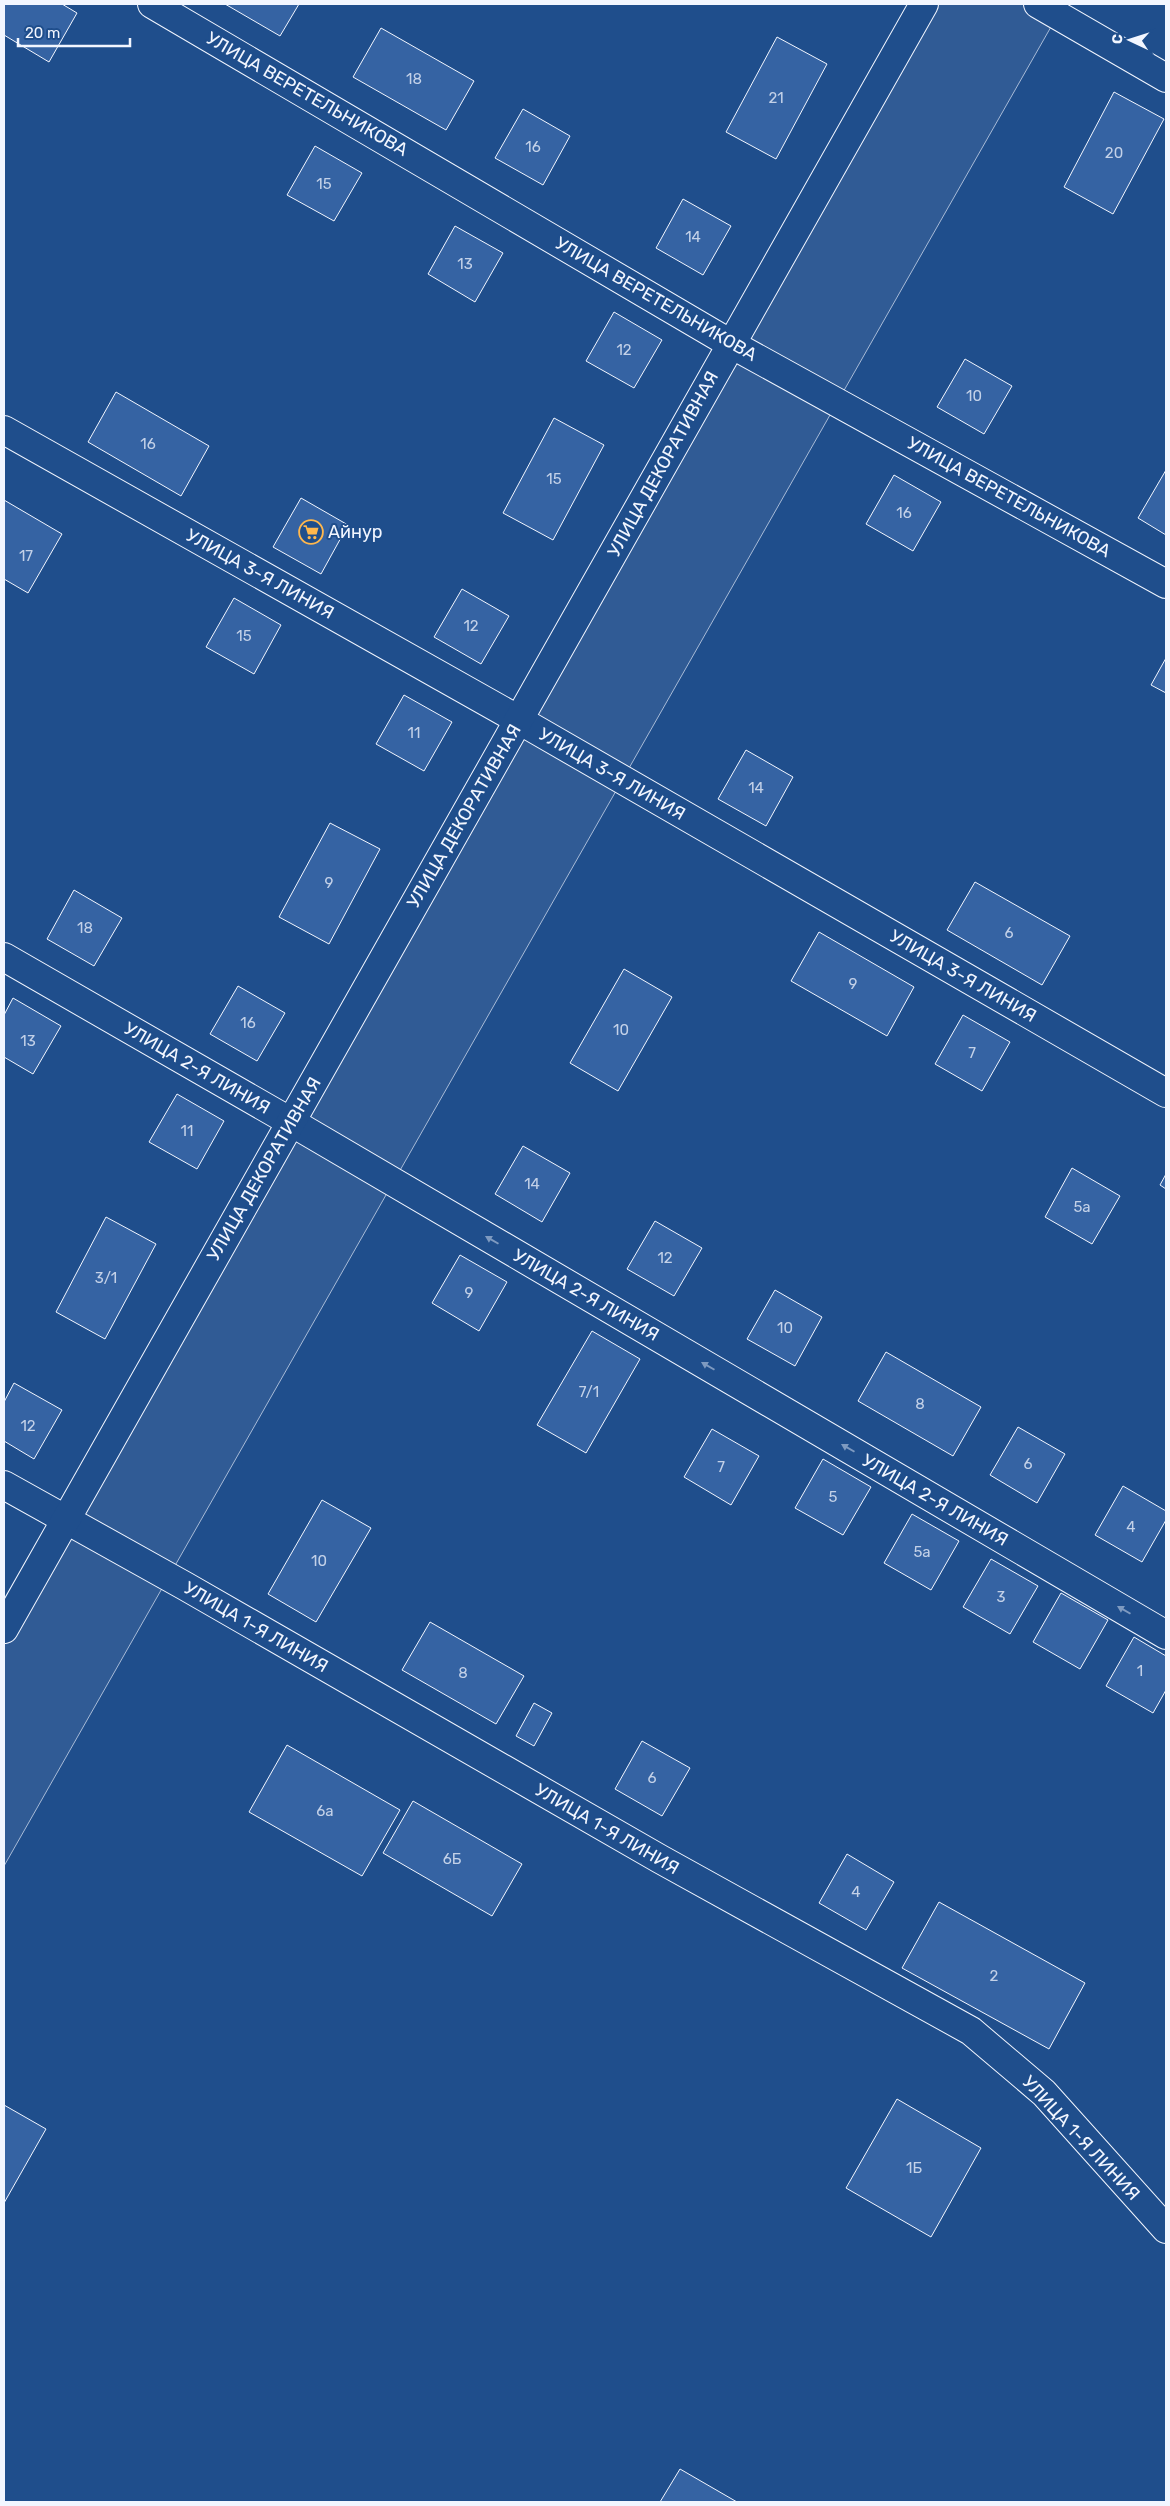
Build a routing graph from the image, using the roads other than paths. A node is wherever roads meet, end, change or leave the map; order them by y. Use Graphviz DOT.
graph roads {
  1 [pos="152,4"];
  2 [pos="924,4"];
  3 [pos="1038,4"];
  4 [pos="1166,78"];
  5 [pos="731,344"];
  6 [pos="4,430"];
  7 [pos="1166,584"];
  8 [pos="518,720"];
  9 [pos="4,957"];
  10 [pos="1166,1093"];
  11 [pos="291,1122"];
  12 [pos="4,1485"];
  13 [pos="65,1520"];
  14 [pos="4,1628"];
  15 [pos="1166,1635"];
  16 [pos="1166,2229"];
  1 -- 5 [label="street, УЛИЦА ВЕРЕТЕЛЬНИКОВА"];
  2 -- 5 [label="street, УЛИЦА ДЕКОРАТИВНАЯ"];
  3 -- 4 [label="street"];
  5 -- 7 [label="street, УЛИЦА ВЕРЕТЕЛЬНИКОВА"];
  5 -- 8 [label="street, УЛИЦА ДЕКОРАТИВНАЯ"];
  6 -- 8 [label="street, УЛИЦА 3-Я ЛИНИЯ"];
  8 -- 10 [label="street, УЛИЦА 3-Я ЛИНИЯ"];
  8 -- 11 [label="street, УЛИЦА ДЕКОРАТИВНАЯ"];
  9 -- 11 [label="street, УЛИЦА 2-Я ЛИНИЯ"];
  11 -- 13 [label="street, УЛИЦА ДЕКОРАТИВНАЯ"];
  15 -- 11 [label="street, УЛИЦА 2-Я ЛИНИЯ, one-way"];
  12 -- 13 [label="street, УЛИЦА 1-Я ЛИНИЯ"];
  13 -- 14 [label="street, УЛИЦА ДЕКОРАТИВНАЯ"];
  13 -- 16 [label="street, УЛИЦА 1-Я ЛИНИЯ"];
}
